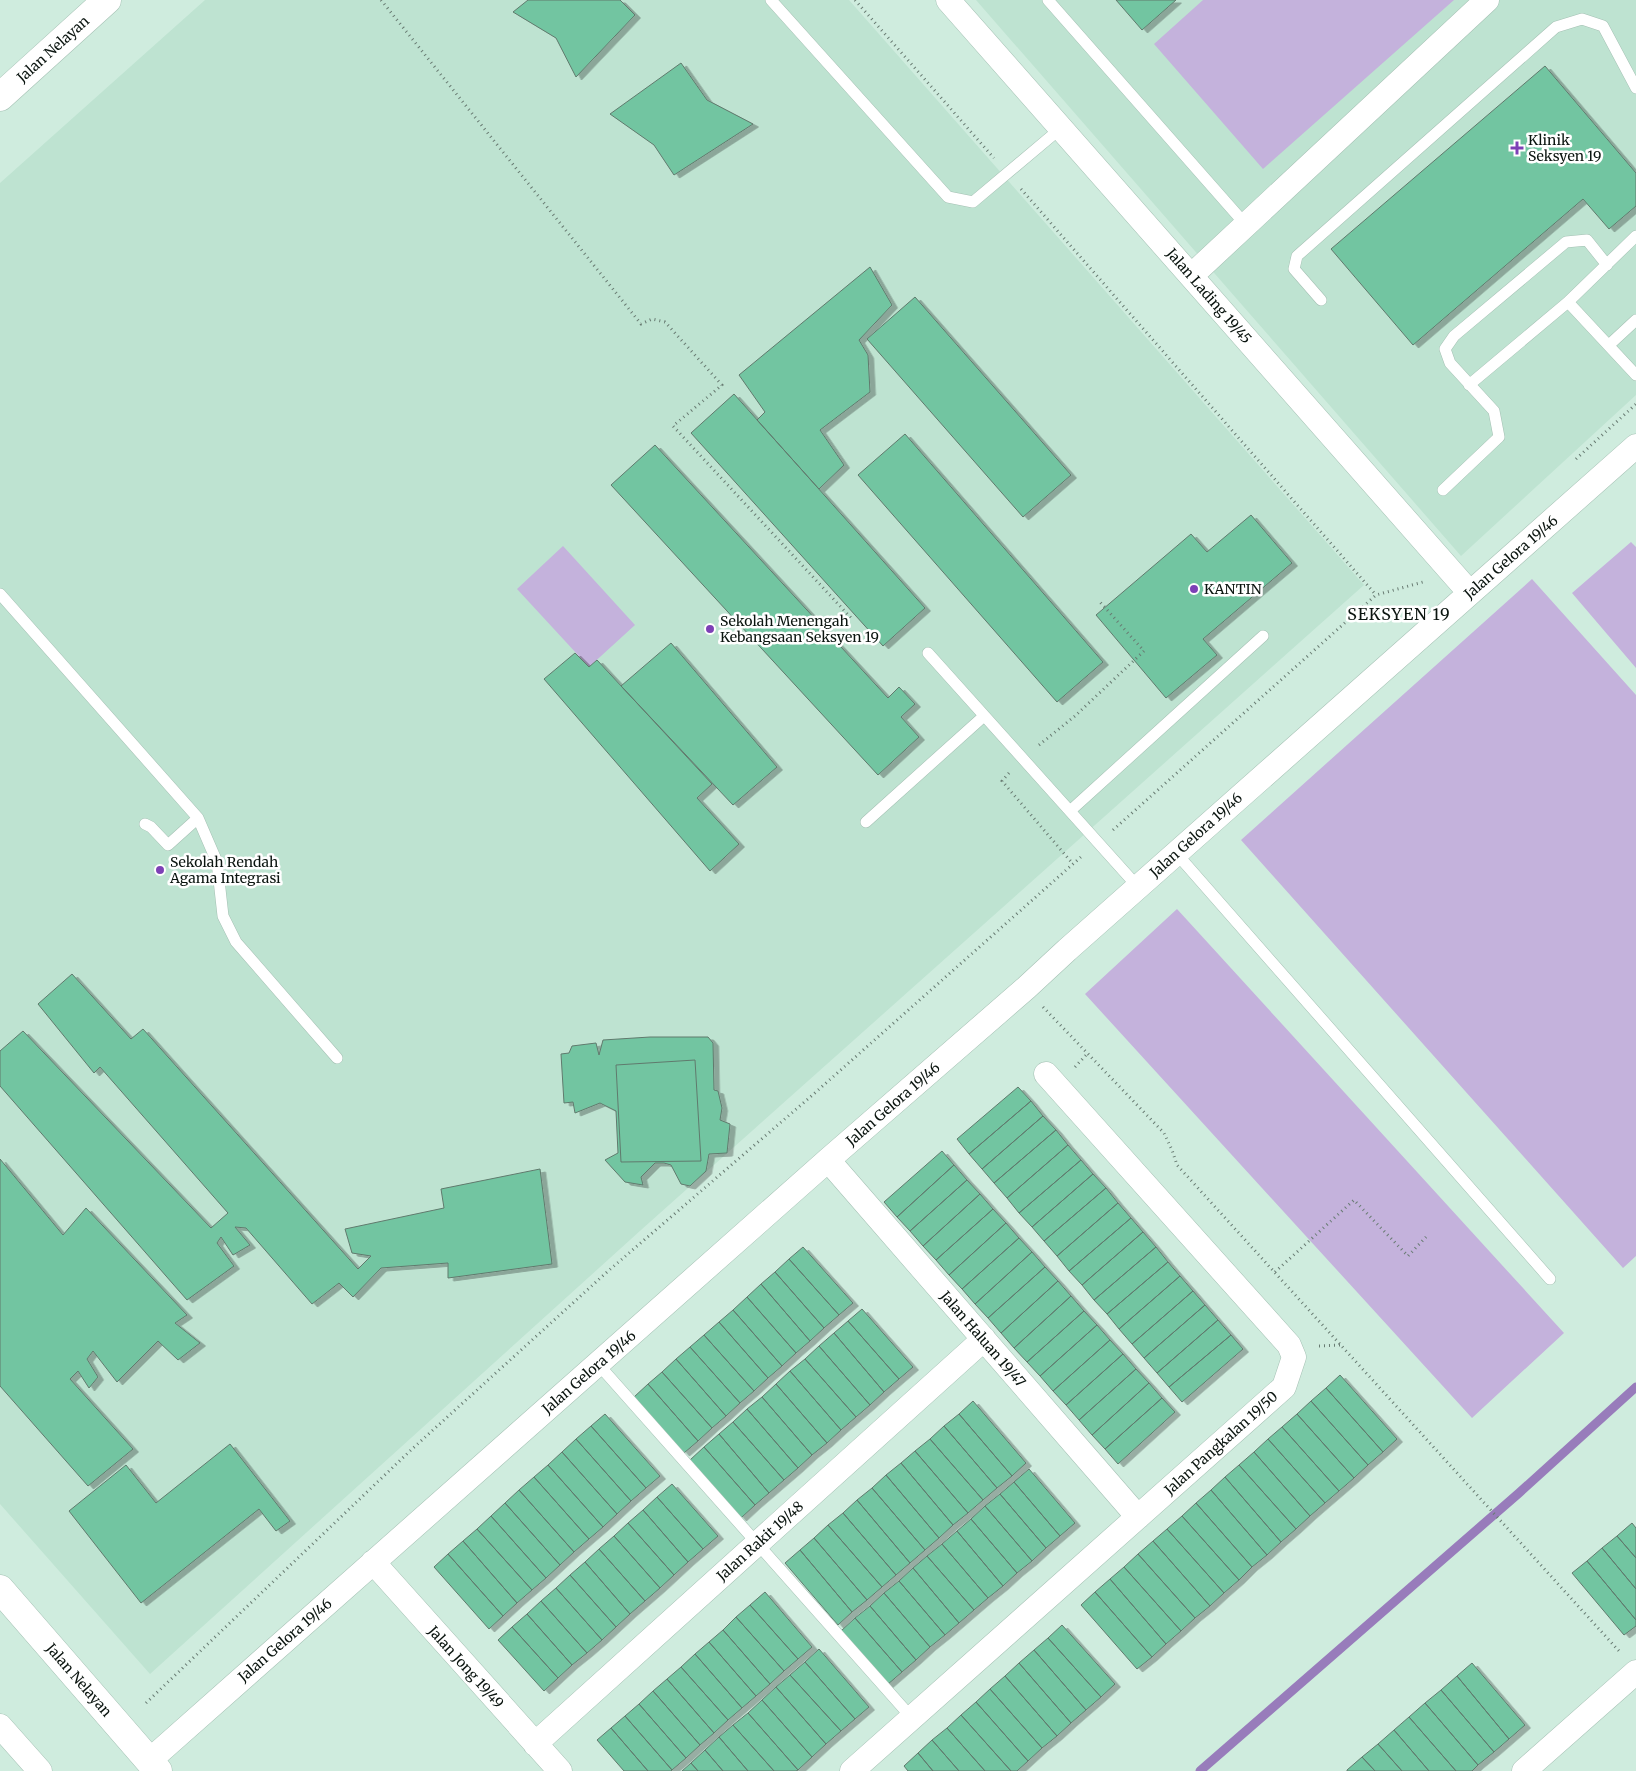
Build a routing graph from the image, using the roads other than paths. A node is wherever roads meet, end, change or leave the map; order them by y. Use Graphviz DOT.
graph roads {
  1 [pos="107,0"];
  2 [pos="771,0"];
  3 [pos="948,0"];
  4 [pos="1048,0"];
  5 [pos="1487,0"];
  6 [pos="1636,88"];
  7 [pos="0,97"];
  8 [pos="1061,128"];
  9 [pos="1246,225"];
  10 [pos="1636,236"];
  11 [pos="1607,265"];
  12 [pos="1191,276"];
  13 [pos="1321,300"];
  14 [pos="1568,302"];
  15 [pos="1636,320"];
  16 [pos="1608,345"];
  17 [pos="1636,375"];
  18 [pos="1469,385"];
  19 [pos="1636,446"];
  20 [pos="1443,490"];
  21 [pos="1470,593"];
  22 [pos="0,594"];
  23 [pos="1263,636"];
  24 [pos="928,653"];
  25 [pos="984,716"];
  26 [pos="1070,810"];
  27 [pos="198,818"];
  28 [pos="866,822"];
  29 [pos="145,824"];
  30 [pos="1176,853"];
  31 [pos="1138,887"];
  32 [pos="337,1058"];
  33 [pos="1046,1074"];
  34 [pos="828,1160"];
  35 [pos="1550,1280"];
  36 [pos="984,1339"];
  37 [pos="598,1364"];
  38 [pos="1138,1517"];
  39 [pos="758,1543"];
  40 [pos="373,1562"];
  41 [pos="0,1588"];
  42 [pos="1629,1663"];
  43 [pos="912,1718"];
  44 [pos="0,1726"];
  45 [pos="535,1744"];
  46 [pos="153,1766"];
  47 [pos="40,1771"];
  48 [pos="560,1771"];
  49 [pos="852,1771"];
  50 [pos="1524,1771"];
  1 -- 7 [label="street, Jalan Nelayan"];
  2 -- 8 [label="lane"];
  3 -- 8 [label="street, Jalan Lading 19/45"];
  4 -- 9 [label="lane"];
  5 -- 9 [label="street"];
  6 -- 13 [label="lane"];
  8 -- 12 [label="street, Jalan Lading 19/45"];
  9 -- 12 [label="street"];
  10 -- 11 [label="lane"];
  11 -- 14 [label="lane"];
  11 -- 18 [label="lane"];
  12 -- 21 [label="street, Jalan Lading 19/45"];
  14 -- 16 [label="lane"];
  14 -- 18 [label="lane"];
  15 -- 16 [label="lane"];
  16 -- 17 [label="lane"];
  18 -- 20 [label="lane"];
  19 -- 21 [label="street, Jalan Gelora 19/46"];
  21 -- 30 [label="street, Jalan Gelora 19/46"];
  22 -- 27 [label="lane"];
  23 -- 26 [label="lane"];
  24 -- 25 [label="lane"];
  25 -- 26 [label="lane"];
  25 -- 28 [label="lane"];
  26 -- 31 [label="lane"];
  27 -- 29 [label="lane"];
  27 -- 32 [label="lane"];
  30 -- 31 [label="street, Jalan Gelora 19/46"];
  30 -- 35 [label="lane"];
  31 -- 34 [label="street, Jalan Gelora 19/46"];
  33 -- 38 [label="street, Jalan Pangkalan 19/50"];
  34 -- 36 [label="street, Jalan Haluan 19/47"];
  34 -- 37 [label="street, Jalan Gelora 19/46"];
  36 -- 38 [label="street, Jalan Haluan 19/47"];
  36 -- 39 [label="street, Jalan Rakit 19/48"];
  37 -- 39 [label="lane"];
  37 -- 40 [label="street, Jalan Gelora 19/46"];
  38 -- 43 [label="street, Jalan Pangkalan 19/50"];
  39 -- 43 [label="lane"];
  39 -- 45 [label="street, Jalan Rakit 19/48"];
  40 -- 45 [label="street, Jalan Jong 19/49"];
  40 -- 46 [label="street, Jalan Gelora 19/46"];
  41 -- 46 [label="street, Jalan Nelayan"];
  42 -- 50 [label="street"];
  43 -- 49 [label="street, Jalan Pangkalan 19/50"];
  44 -- 47 [label="street"];
  45 -- 48 [label="street, Jalan Jong 19/49"];
}
